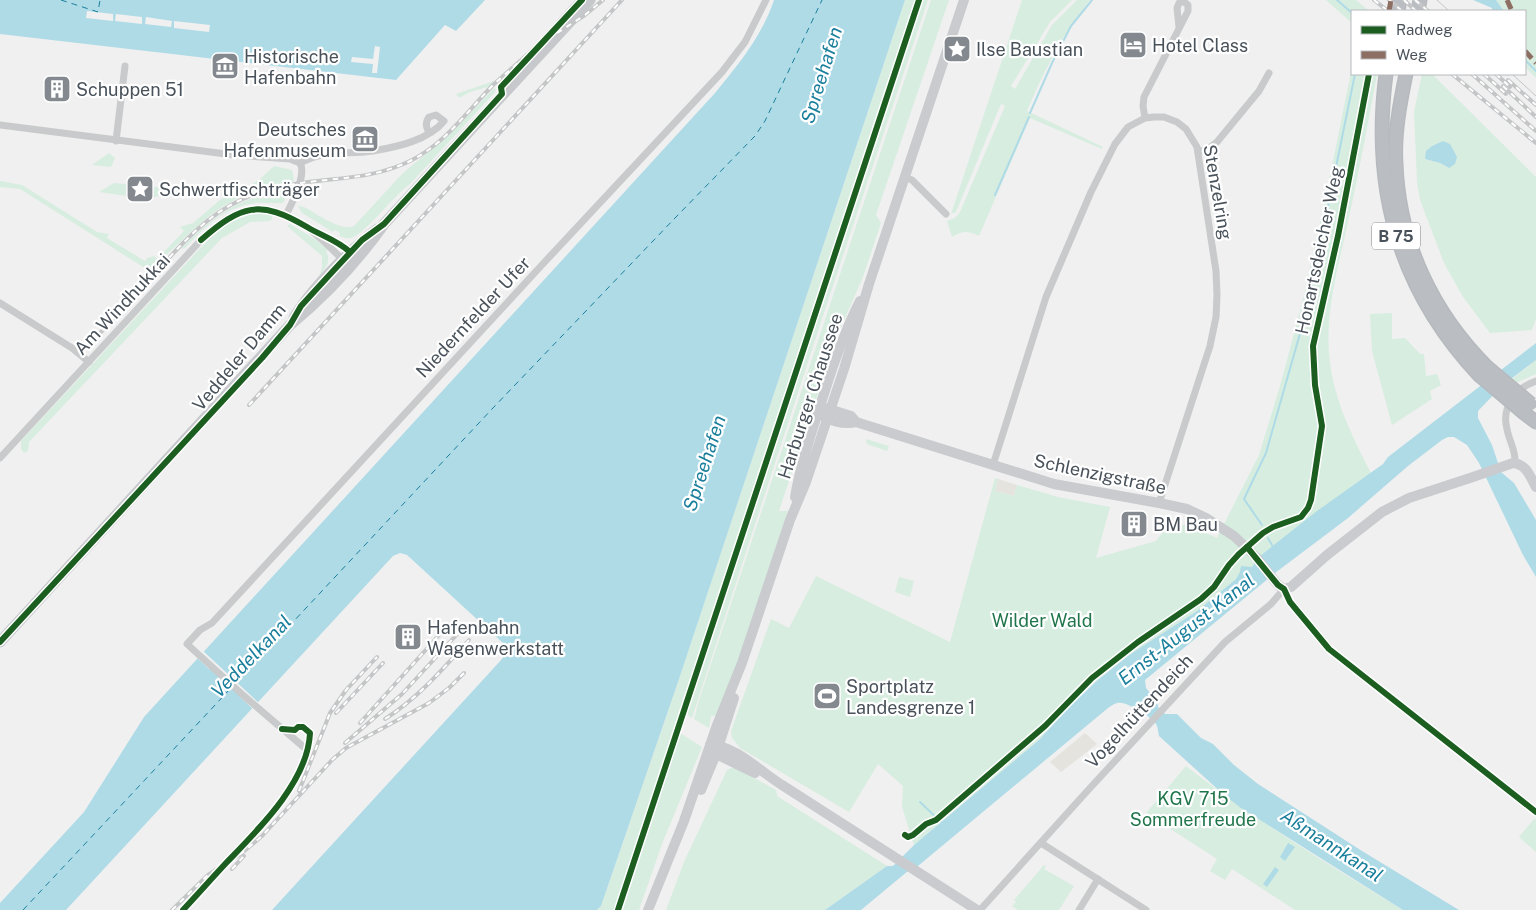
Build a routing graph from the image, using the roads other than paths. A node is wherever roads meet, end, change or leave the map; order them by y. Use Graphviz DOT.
graph roads {
  1 [pos="590,0"];
  2 [pos="766,0"];
  3 [pos="964,0"];
  4 [pos="1179,28"];
  5 [pos="125,66"];
  6 [pos="1270,74"];
  7 [pos="1369,75"];
  8 [pos="1386,75"];
  9 [pos="1406,75"];
  10 [pos="1145,118"];
  11 [pos="0,125"];
  12 [pos="429,133"];
  13 [pos="116,141"];
  14 [pos="1198,152"];
  15 [pos="300,163"];
  16 [pos="904,177"];
  17 [pos="946,214"];
  18 [pos="286,215"];
  19 [pos="347,259"];
  20 [pos="869,284"];
  21 [pos="0,303"];
  22 [pos="89,362"];
  23 [pos="1483,371"];
  24 [pos="1536,381"];
  25 [pos="1530,408"];
  26 [pos="818,411"];
  27 [pos="829,413"];
  28 [pos="1536,422"];
  29 [pos="0,458"];
  30 [pos="1515,463"];
  31 [pos="993,465"];
  32 [pos="1536,487"];
  33 [pos="1159,503"];
  34 [pos="790,520"];
  35 [pos="1247,547"];
  36 [pos="1284,589"];
  37 [pos="0,642"];
  38 [pos="282,728"];
  39 [pos="295,730"];
  40 [pos="294,738"];
  41 [pos="715,748"];
  42 [pos="306,749"];
  43 [pos="684,821"];
  44 [pos="1041,843"];
  45 [pos="1098,879"];
  46 [pos="183,910"];
  47 [pos="648,910"];
  48 [pos="978,910"];
  49 [pos="1079,910"];
  50 [pos="1146,910"];
  1 -- 19 [label="main road, Veddeler Damm"];
  2 -- 38 [label="street, Niedernfelder Ufer"];
  3 -- 16 [label="main road, Harburger Chaussee"];
  4 -- 10 [label="street"];
  5 -- 13 [label="street"];
  6 -- 14 [label="street"];
  7 -- 35 [label="street, Honartsdeicher Weg"];
  8 -- 23 [label="highway, B 75"];
  9 -- 23 [label="highway, B 75"];
  10 -- 14 [label="street, Stenzelring"];
  10 -- 31 [label="street"];
  11 -- 13 [label="street"];
  12 -- 15 [label="street"];
  13 -- 15 [label="street"];
  14 -- 33 [label="street, Stenzelring"];
  15 -- 18 [label="street"];
  16 -- 17 [label="street"];
  16 -- 20 [label="main road, Harburger Chaussee"];
  18 -- 19 [label="street, Am Windhukkai"];
  18 -- 22 [label="street, Am Windhukkai"];
  19 -- 37 [label="main road, Veddeler Damm"];
  20 -- 26 [label="main road, Harburger Chaussee"];
  20 -- 27 [label="main road, Harburger Chaussee"];
  21 -- 22 [label="street"];
  22 -- 29 [label="street, Am Windhukkai"];
  23 -- 25 [label="highway, B 75, bridge"];
  24 -- 30 [label="street"];
  25 -- 28 [label="highway, B 75"];
  26 -- 27 [label="main road, Schlenzigstraße"];
  26 -- 34 [label="main road, Harburger Chaussee"];
  27 -- 31 [label="main road, Schlenzigstraße"];
  27 -- 34 [label="main road, Harburger Chaussee"];
  30 -- 32 [label="main road"];
  30 -- 36 [label="main road, Vogelhüttendeich"];
  31 -- 33 [label="main road, Schlenzigstraße"];
  33 -- 35 [label="main road, Schlenzigstraße"];
  34 -- 41 [label="main road, Harburger Chaussee"];
  35 -- 36 [label="main road, Schlenzigstraße"];
  36 -- 44 [label="street, Vogelhüttendeich"];
  38 -- 39 [label="street"];
  38 -- 40 [label="street"];
  39 -- 40 [label="street"];
  39 -- 42 [label="street"];
  40 -- 42 [label="street"];
  41 -- 43 [label="main road"];
  41 -- 43 [label="main road, Harburger Chaussee"];
  41 -- 48 [label="main road"];
  42 -- 46 [label="street"];
  43 -- 47 [label="main road"];
  44 -- 45 [label="street"];
  44 -- 48 [label="street, Vogelhüttendeich"];
  45 -- 49 [label="street"];
  45 -- 50 [label="street"];
}
